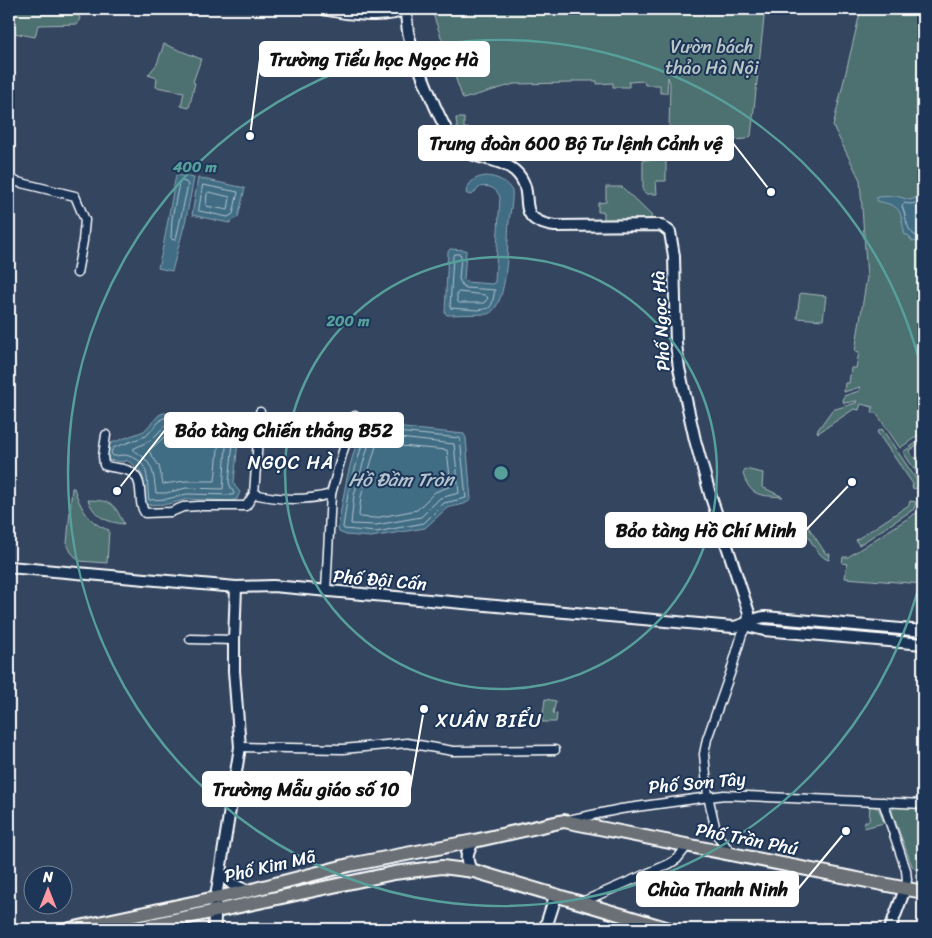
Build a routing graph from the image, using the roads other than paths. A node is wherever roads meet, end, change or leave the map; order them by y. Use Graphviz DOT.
graph roads {
  1 [pos="325,9"];
  2 [pos="405,9"];
  3 [pos="9,180"];
  4 [pos="77,273"];
  5 [pos="260,412"];
  6 [pos="356,416"];
  7 [pos="106,435"];
  8 [pos="254,494"];
  9 [pos="331,494"];
  10 [pos="9,567"];
  11 [pos="236,587"];
  12 [pos="326,592"];
  13 [pos="748,624"];
  14 [pos="862,625"];
  15 [pos="923,631"];
  16 [pos="190,639"];
  17 [pos="861,639"];
  18 [pos="234,640"];
  19 [pos="923,644"];
  20 [pos="240,747"];
  21 [pos="555,750"];
  22 [pos="708,796"];
  23 [pos="883,802"];
  24 [pos="923,804"];
  25 [pos="564,821"];
  26 [pos="717,835"];
  27 [pos="476,840"];
  28 [pos="688,845"];
  29 [pos="702,848"];
  30 [pos="424,850"];
  31 [pos="731,853"];
  32 [pos="426,868"];
  33 [pos="471,870"];
  34 [pos="221,874"];
  35 [pos="905,889"];
  36 [pos="248,891"];
  37 [pos="923,892"];
  38 [pos="556,895"];
  39 [pos="216,896"];
  40 [pos="580,903"];
  41 [pos="214,911"];
  42 [pos="70,929"];
  43 [pos="132,929"];
  44 [pos="214,929"];
  45 [pos="545,929"];
  46 [pos="669,929"];
  47 [pos="890,929"];
  1 -- 2 [label="main road"];
  2 -- 13 [label="street, Phố Ngọc Hà"];
  3 -- 4 [label="street"];
  5 -- 8 [label="street"];
  6 -- 9 [label="street"];
  7 -- 8 [label="street"];
  8 -- 9 [label="street"];
  9 -- 12 [label="street"];
  10 -- 11 [label="street, Phố Đội Cấn"];
  11 -- 12 [label="street, Phố Đội Cấn"];
  11 -- 18 [label="street"];
  12 -- 13 [label="street, Phố Đội Cấn"];
  13 -- 14 [label="street"];
  13 -- 17 [label="street"];
  13 -- 22 [label="street"];
  14 -- 15 [label="street"];
  14 -- 17 [label="street"];
  16 -- 18 [label="street"];
  17 -- 19 [label="street"];
  18 -- 20 [label="street"];
  20 -- 21 [label="street"];
  20 -- 34 [label="street"];
  22 -- 23 [label="street, Phố Sơn Tây"];
  22 -- 25 [label="street, Phố Sơn Tây"];
  22 -- 26 [label="street"];
  23 -- 24 [label="street, Phố Sơn Tây"];
  23 -- 35 [label="street"];
  25 -- 27 [label="main road, Phố Sơn Tây"];
  25 -- 28 [label="main road, Phố Trần Phú"];
  26 -- 29 [label="street"];
  26 -- 31 [label="street"];
  27 -- 30 [label="main road, Phố Kim Mã"];
  27 -- 33 [label="main road"];
  28 -- 29 [label="main road, Phố Trần Phú"];
  28 -- 40 [label="street"];
  29 -- 31 [label="main road, Phố Trần Phú"];
  30 -- 32 [label="main road"];
  30 -- 36 [label="main road, Phố Kim Mã"];
  31 -- 35 [label="main road, Phố Trần Phú"];
  32 -- 33 [label="main road, Phố Kim Mã"];
  32 -- 41 [label="main road, Phố Kim Mã"];
  33 -- 38 [label="main road, Phố Kim Mã"];
  34 -- 36 [label="street"];
  34 -- 39 [label="street"];
  35 -- 37 [label="main road, Phố Trần Phú"];
  35 -- 47 [label="street"];
  36 -- 39 [label="main road, Phố Kim Mã"];
  38 -- 40 [label="main road, Phố Kim Mã"];
  38 -- 45 [label="main road"];
  39 -- 41 [label="main road"];
  39 -- 42 [label="main road, Phố Kim Mã"];
  40 -- 46 [label="main road, Phố Kim Mã"];
  41 -- 43 [label="main road, Phố Kim Mã"];
  41 -- 44 [label="main road"];
}
